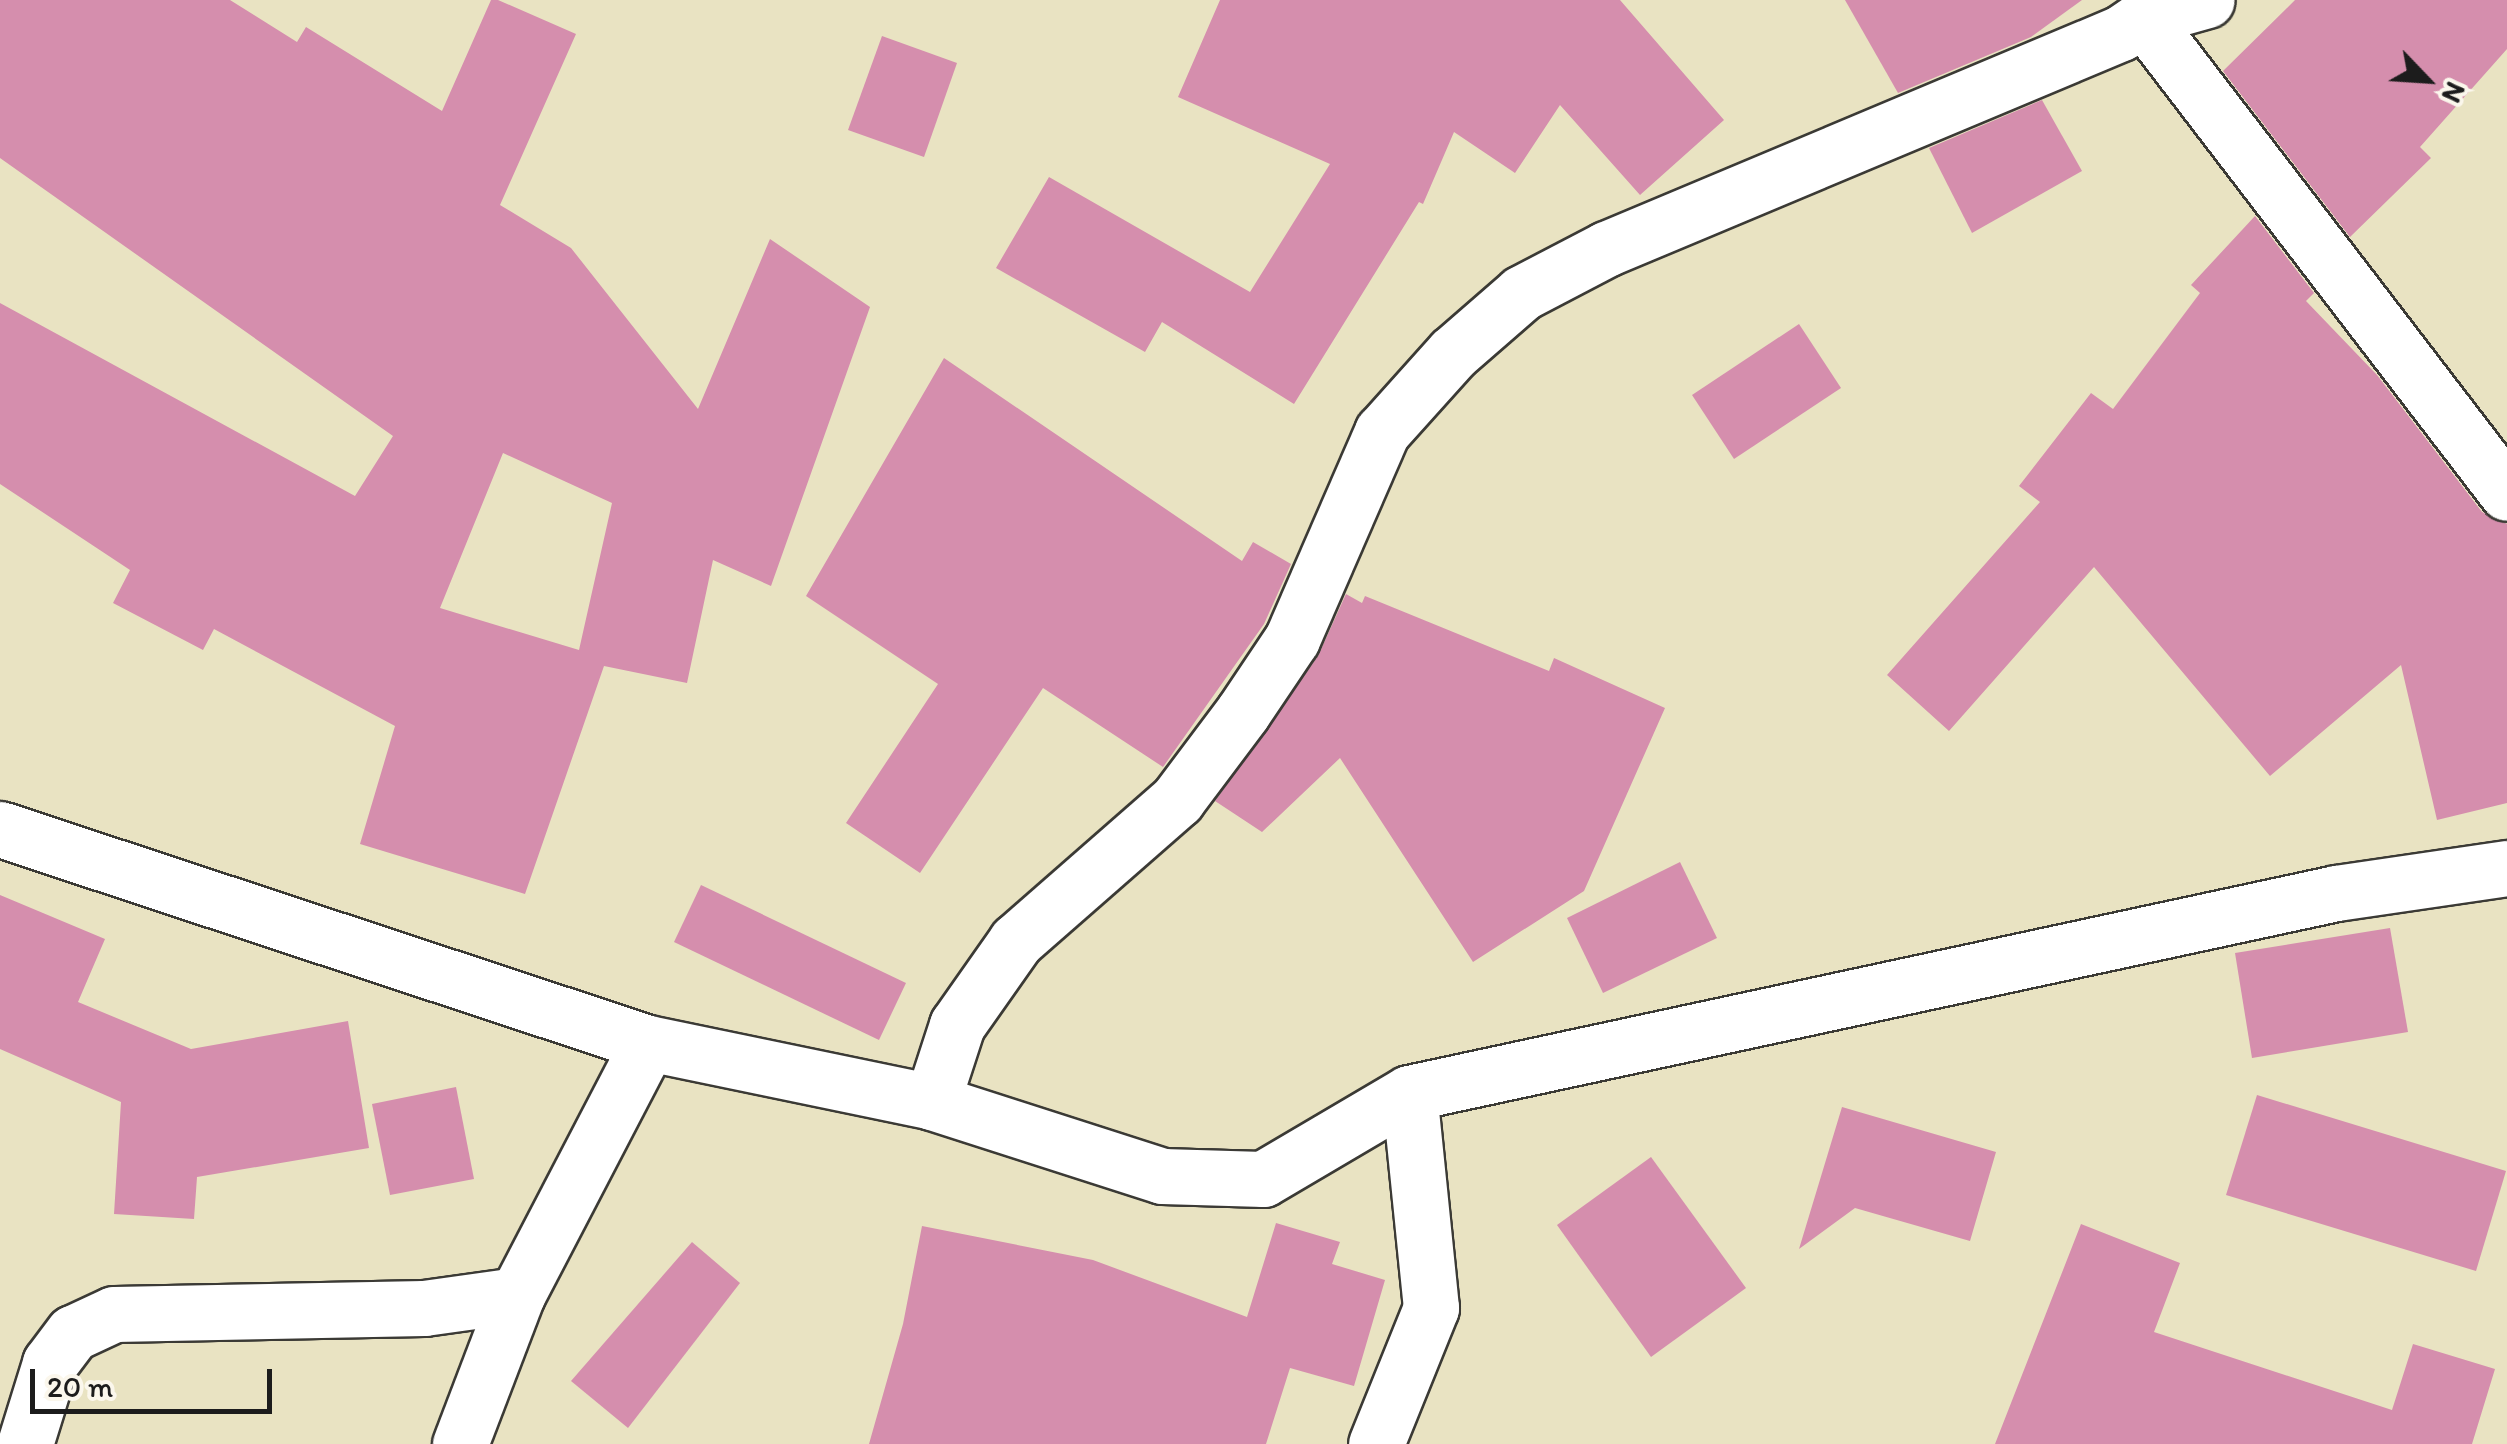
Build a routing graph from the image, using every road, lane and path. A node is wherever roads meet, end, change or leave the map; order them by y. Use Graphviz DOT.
graph roads {
  1 [pos="2201,1"];
  2 [pos="2143,18"];
  3 [pos="2507,493"];
  4 [pos="0,828"];
  5 [pos="2507,868"];
  6 [pos="648,1042"];
  7 [pos="1409,1093"];
  8 [pos="932,1102"];
  9 [pos="517,1295"];
  10 [pos="25,1444"];
  11 [pos="460,1444"];
  12 [pos="1376,1444"];
  1 -- 2 [label="street"];
  2 -- 3 [label="street"];
  2 -- 8 [label="street"];
  4 -- 6 [label="street"];
  5 -- 7 [label="street"];
  6 -- 8 [label="street"];
  6 -- 9 [label="street"];
  7 -- 8 [label="street"];
  7 -- 12 [label="street"];
  9 -- 10 [label="street"];
  9 -- 11 [label="street"];
}
